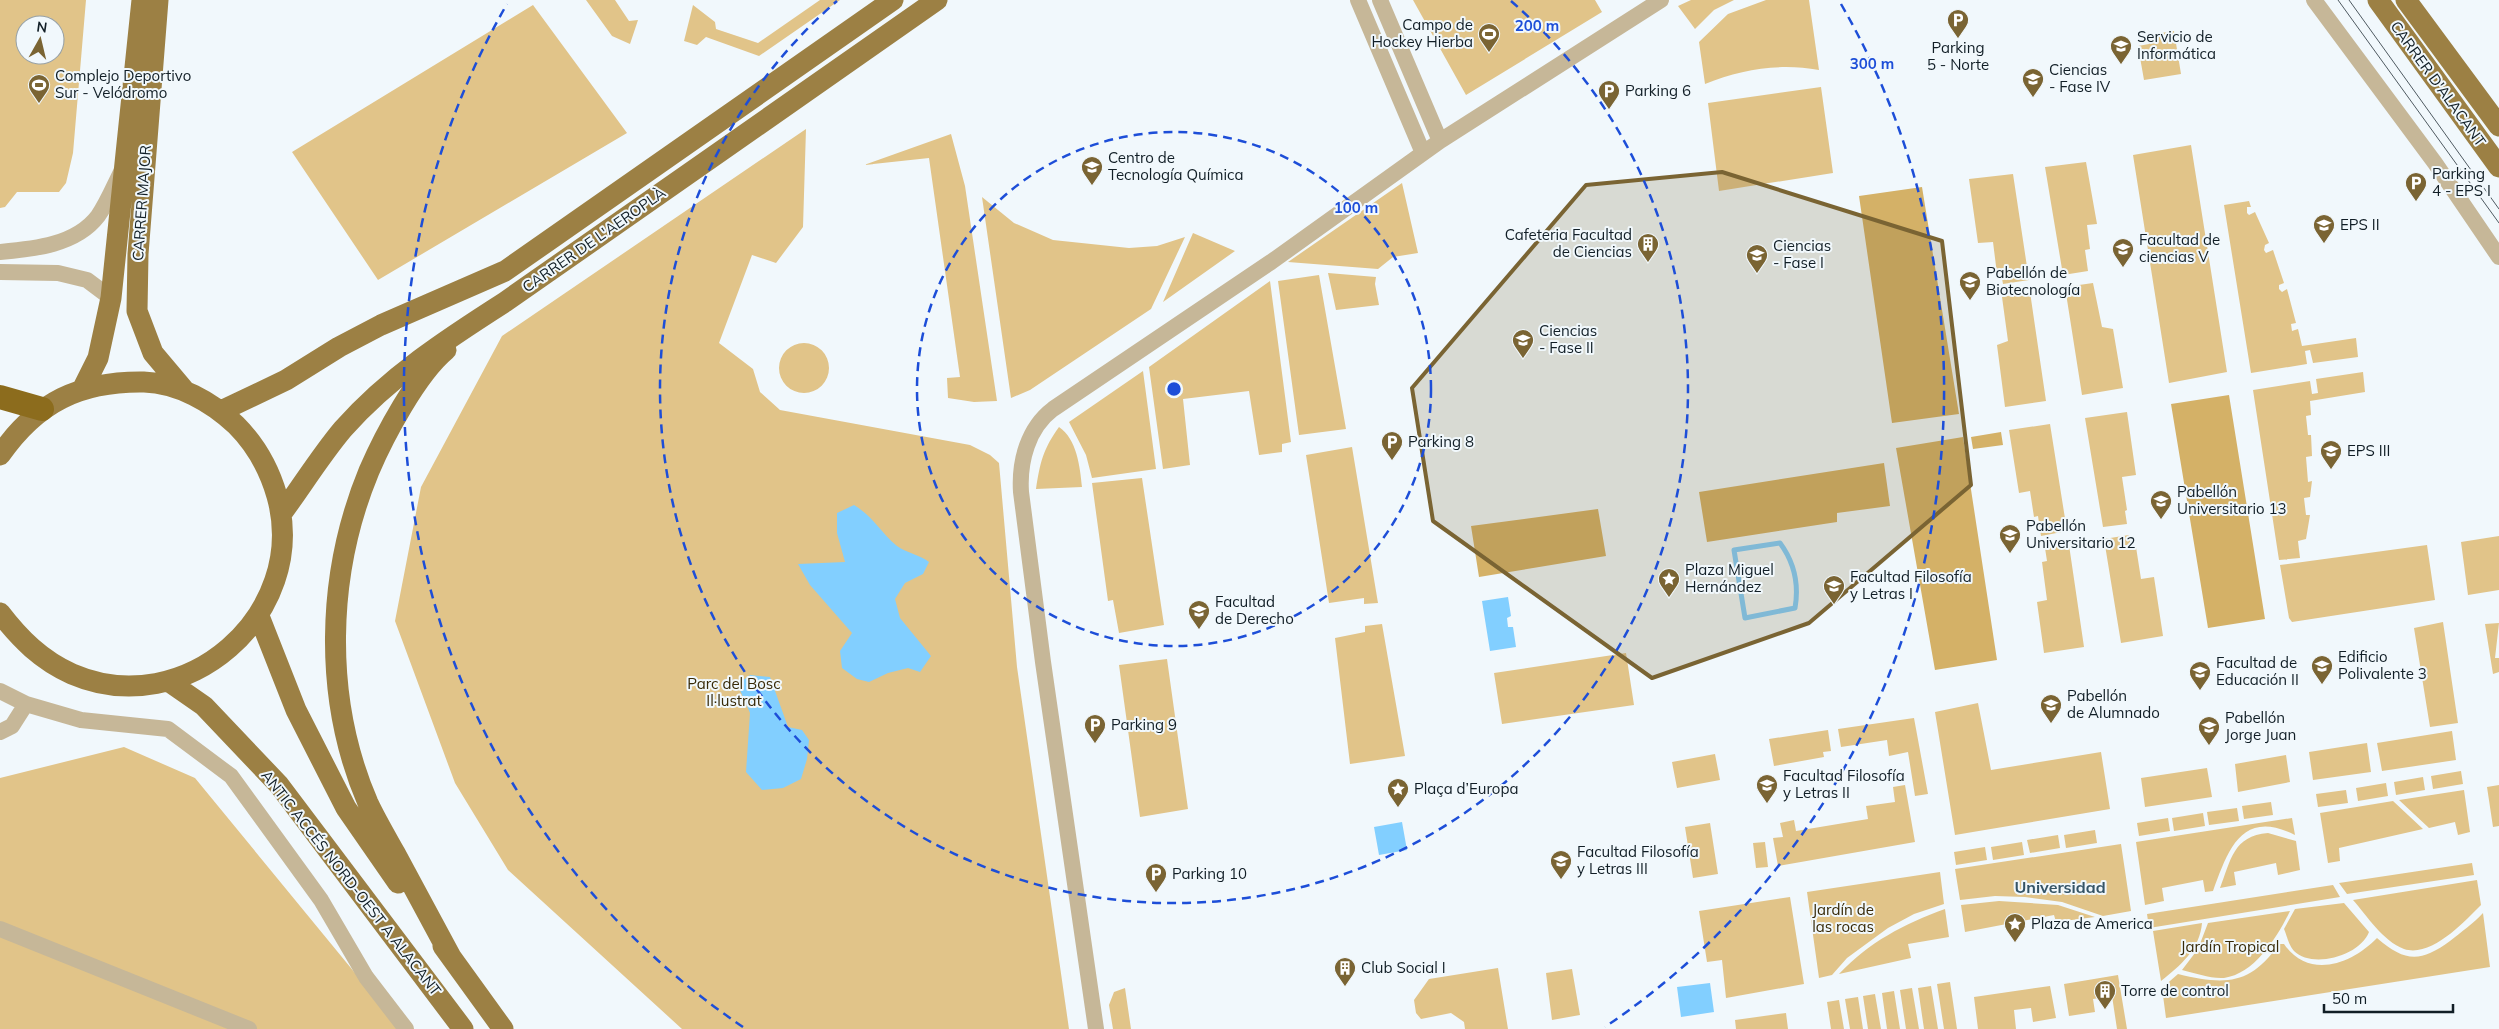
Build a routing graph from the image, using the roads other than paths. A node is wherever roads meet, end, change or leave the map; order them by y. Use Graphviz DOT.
graph roads {
  1 [pos="142,0"];
  2 [pos="158,0"];
  3 [pos="893,0"];
  4 [pos="937,0"];
  5 [pos="1358,0"];
  6 [pos="1380,0"];
  7 [pos="1661,0"];
  8 [pos="2314,0"];
  9 [pos="2378,0"];
  10 [pos="2406,0"];
  11 [pos="2499,126"];
  12 [pos="1440,141"];
  13 [pos="1423,153"];
  14 [pos="2499,167"];
  15 [pos="124,168"];
  16 [pos="0,252"];
  17 [pos="2499,256"];
  18 [pos="0,272"];
  19 [pos="111,298"];
  20 [pos="505,302"];
  21 [pos="83,388"];
  22 [pos="186,391"];
  23 [pos="0,397"];
  24 [pos="42,409"];
  25 [pos="221,411"];
  26 [pos="0,455"];
  27 [pos="282,513"];
  28 [pos="0,613"];
  29 [pos="259,616"];
  30 [pos="168,681"];
  31 [pos="0,690"];
  32 [pos="26,704"];
  33 [pos="0,732"];
  34 [pos="0,929"];
  35 [pos="451,957"];
  36 [pos="249,1029"];
  37 [pos="406,1029"];
  38 [pos="463,1029"];
  39 [pos="502,1029"];
  40 [pos="1096,1029"];
  1 -- 15 [label="main road, CARRER MAJOR"];
  2 -- 22 [label="main road, CARRER MAJOR"];
  3 -- 25 [label="main road, CARRER DE L'AEROPLÀ"];
  4 -- 20 [label="main road, CARRER DE L'AEROPLÀ"];
  5 -- 13 [label="street"];
  6 -- 12 [label="street"];
  7 -- 12 [label="street"];
  8 -- 17 [label="street"];
  9 -- 14 [label="main road, CARRER D'ALACANT"];
  10 -- 11 [label="main road, CARRER D'ALACANT"];
  12 -- 13 [label="street"];
  13 -- 40 [label="street"];
  15 -- 16 [label="street"];
  15 -- 19 [label="main road, CARRER MAJOR"];
  18 -- 19 [label="street"];
  19 -- 21 [label="main road, CARRER MAJOR"];
  20 -- 27 [label="main road, CARRER DE L'AEROPLÀ"];
  20 -- 35 [label="main road"];
  21 -- 22 [label="main road"];
  21 -- 24 [label="main road"];
  22 -- 25 [label="main road"];
  23 -- 24 [label="highway"];
  24 -- 26 [label="main road"];
  25 -- 27 [label="main road"];
  27 -- 29 [label="main road"];
  28 -- 30 [label="main road"];
  29 -- 30 [label="main road"];
  29 -- 35 [label="main road"];
  30 -- 38 [label="main road, ANTIC ACCÉS NORD-OEST A ALACANT"];
  31 -- 32 [label="street"];
  32 -- 33 [label="street"];
  32 -- 37 [label="street"];
  34 -- 36 [label="street"];
  35 -- 39 [label="main road"];
}
